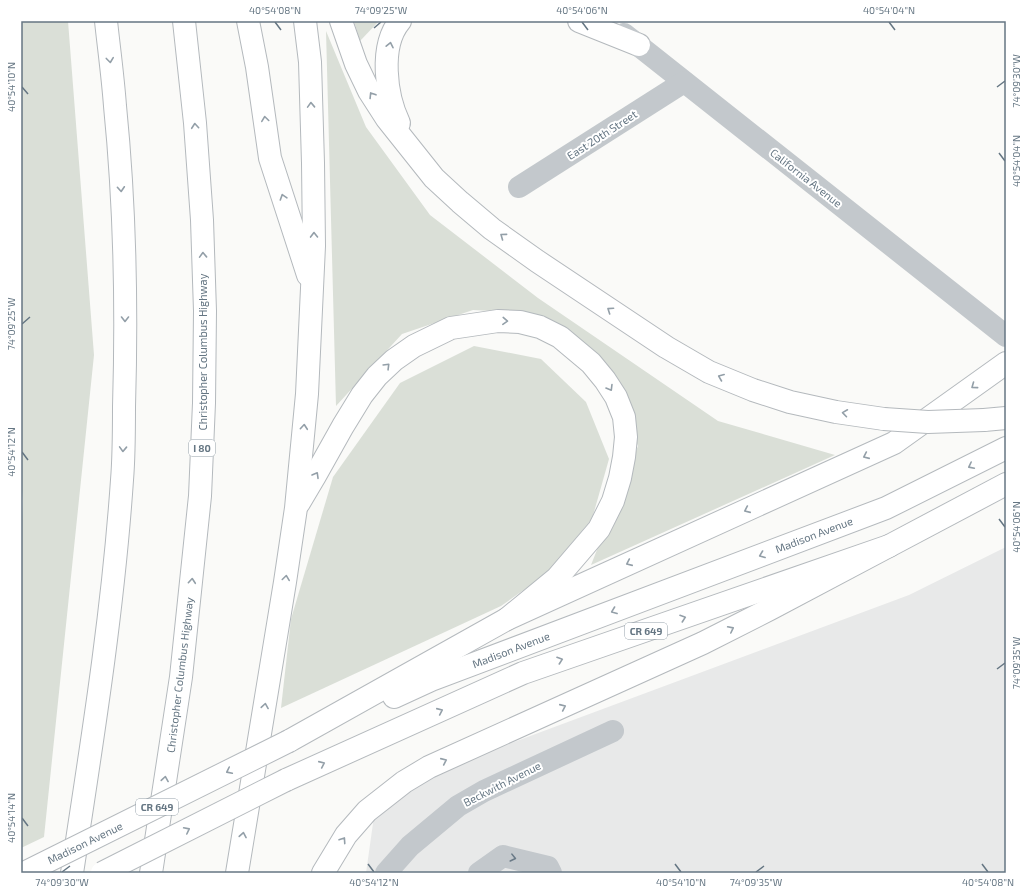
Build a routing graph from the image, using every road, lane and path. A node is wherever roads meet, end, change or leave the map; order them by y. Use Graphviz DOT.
graph roads {
  1 [pos="106,21"];
  2 [pos="184,21"];
  3 [pos="248,21"];
  4 [pos="305,21"];
  5 [pos="341,21"];
  6 [pos="400,21"];
  7 [pos="579,21"];
  8 [pos="607,21"];
  9 [pos="639,45"];
  10 [pos="684,82"];
  11 [pos="411,150"];
  12 [pos="519,188"];
  13 [pos="312,288"];
  14 [pos="1006,336"];
  15 [pos="1006,363"];
  16 [pos="1006,418"];
  17 [pos="1006,448"];
  18 [pos="1006,484"];
  19 [pos="296,508"];
  20 [pos="890,546"];
  21 [pos="507,619"];
  22 [pos="613,731"];
  23 [pos="290,741"];
  24 [pos="24,873"];
  25 [pos="72,873"];
  26 [pos="102,873"];
  27 [pos="151,873"];
  28 [pos="237,873"];
  29 [pos="323,873"];
  30 [pos="386,873"];
  31 [pos="480,873"];
  32 [pos="551,873"];
  1 -- 25 [label="main road, one-way"];
  27 -- 2 [label="main road, Christopher Columbus Highway / I 80, one-way"];
  13 -- 3 [label="main road, one-way"];
  13 -- 4 [label="main road, one-way"];
  11 -- 5 [label="main road, one-way"];
  11 -- 6 [label="main road, one-way"];
  7 -- 9 [label="main road"];
  8 -- 9 [label="street, California Avenue"];
  9 -- 10 [label="street, California Avenue"];
  10 -- 12 [label="street, East 20th Street"];
  10 -- 14 [label="street, California Avenue"];
  16 -- 11 [label="main road, one-way, bridge"];
  19 -- 13 [label="main road, one-way"];
  15 -- 21 [label="main road, one-way"];
  17 -- 23 [label="main road, Madison Avenue / CR 649, one-way"];
  18 -- 20 [label="main road, CR 649"];
  19 -- 21 [label="main road, one-way"];
  28 -- 19 [label="main road, one-way"];
  26 -- 20 [label="main road, CR 649, one-way, bridge"];
  29 -- 20 [label="main road, one-way"];
  21 -- 23 [label="main road"];
  22 -- 30 [label="street, Beckwith Avenue"];
  23 -- 24 [label="main road, Madison Avenue / CR 649, one-way, bridge"];
  31 -- 32 [label="street, one-way"];
}
